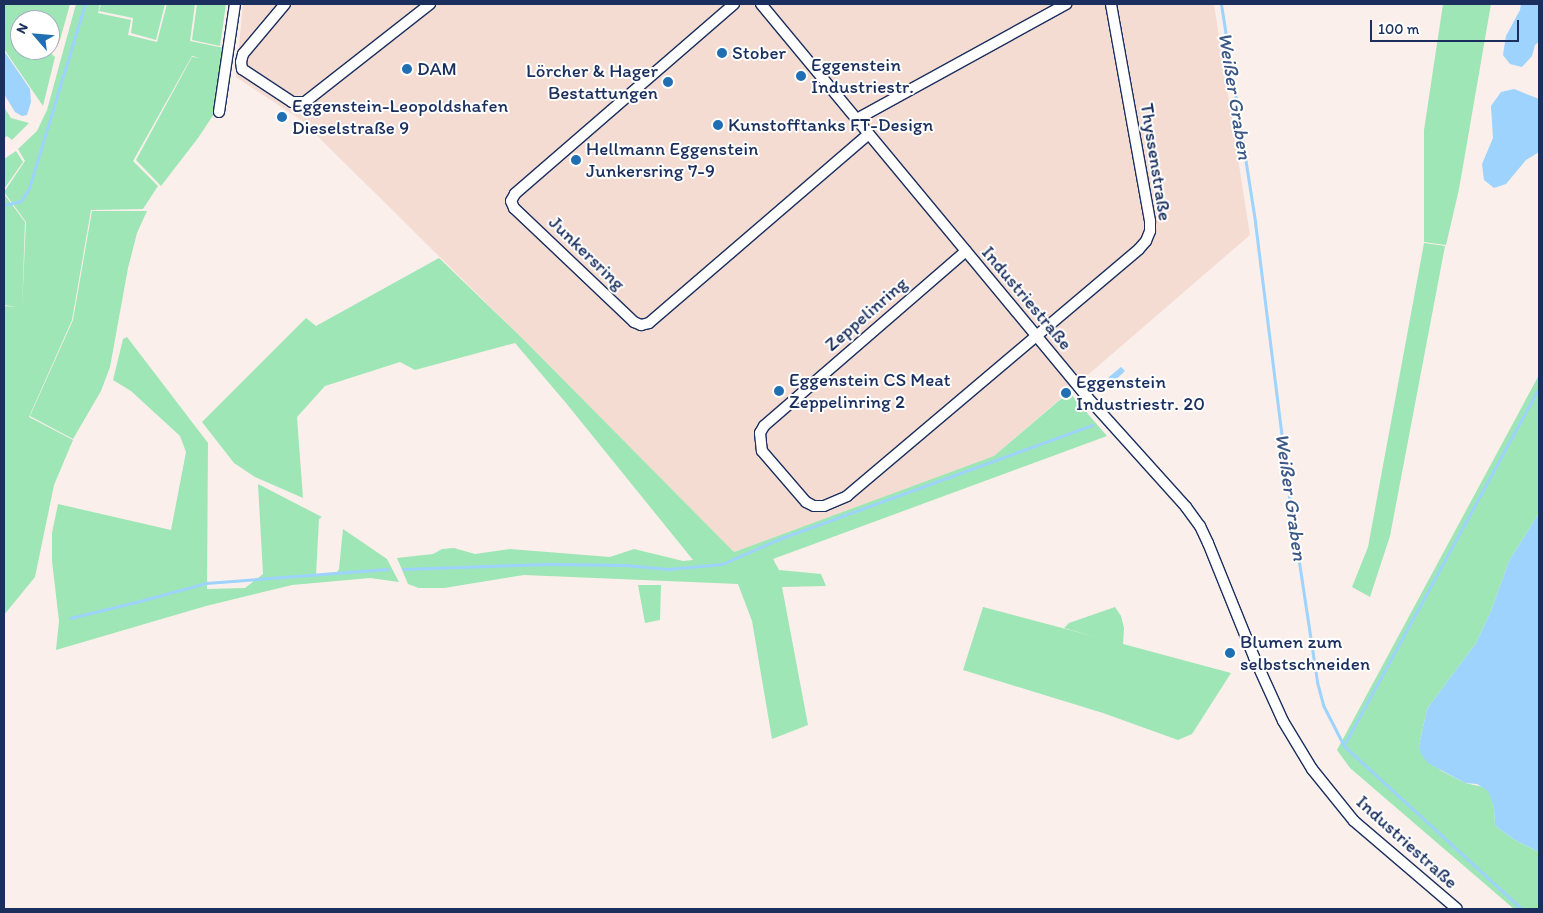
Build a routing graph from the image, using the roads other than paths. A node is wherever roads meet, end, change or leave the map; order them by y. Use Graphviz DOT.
graph roads {
  1 [pos="235,4"];
  2 [pos="285,4"];
  3 [pos="430,4"];
  4 [pos="734,4"];
  5 [pos="761,4"];
  6 [pos="1066,4"];
  7 [pos="1111,4"];
  8 [pos="219,112"];
  9 [pos="857,119"];
  10 [pos="869,134"];
  11 [pos="966,251"];
  12 [pos="1036,336"];
  13 [pos="1456,909"];
  1 -- 8 [label="street"];
  2 -- 3 [label="street"];
  4 -- 10 [label="street, Junkersring"];
  5 -- 9 [label="street, Industriestraße"];
  6 -- 9 [label="street"];
  7 -- 12 [label="street, Thyssenstraße"];
  9 -- 10 [label="street, Industriestraße"];
  10 -- 11 [label="street, Industriestraße"];
  11 -- 12 [label="street, Industriestraße"];
  11 -- 12 [label="street, Zeppelinring"];
  12 -- 13 [label="street, Industriestraße"];
}
